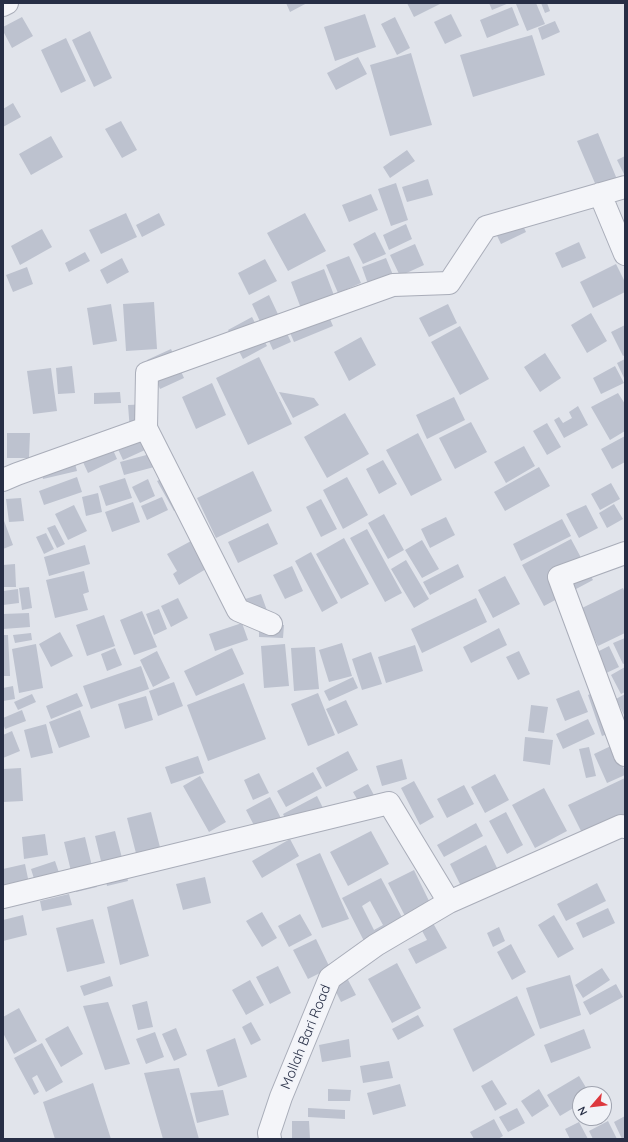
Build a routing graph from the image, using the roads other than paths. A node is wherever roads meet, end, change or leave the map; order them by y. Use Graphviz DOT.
graph roads {
  1 [pos="7,3"];
  2 [pos="3,5"];
  3 [pos="625,187"];
  4 [pos="600,194"];
  5 [pos="625,254"];
  6 [pos="146,428"];
  7 [pos="3,480"];
  8 [pos="625,553"];
  9 [pos="271,624"];
  10 [pos="625,755"];
  11 [pos="625,827"];
  12 [pos="3,897"];
  13 [pos="449,902"];
  14 [pos="270,1139"];
  1 -- 2 [label="street"];
  3 -- 4 [label="street"];
  4 -- 5 [label="street"];
  4 -- 6 [label="street"];
  6 -- 7 [label="street"];
  6 -- 9 [label="street"];
  8 -- 10 [label="street"];
  11 -- 13 [label="street, Mollah Bari Road"];
  12 -- 13 [label="street"];
  13 -- 14 [label="street, Mollah Bari Road"];
}
